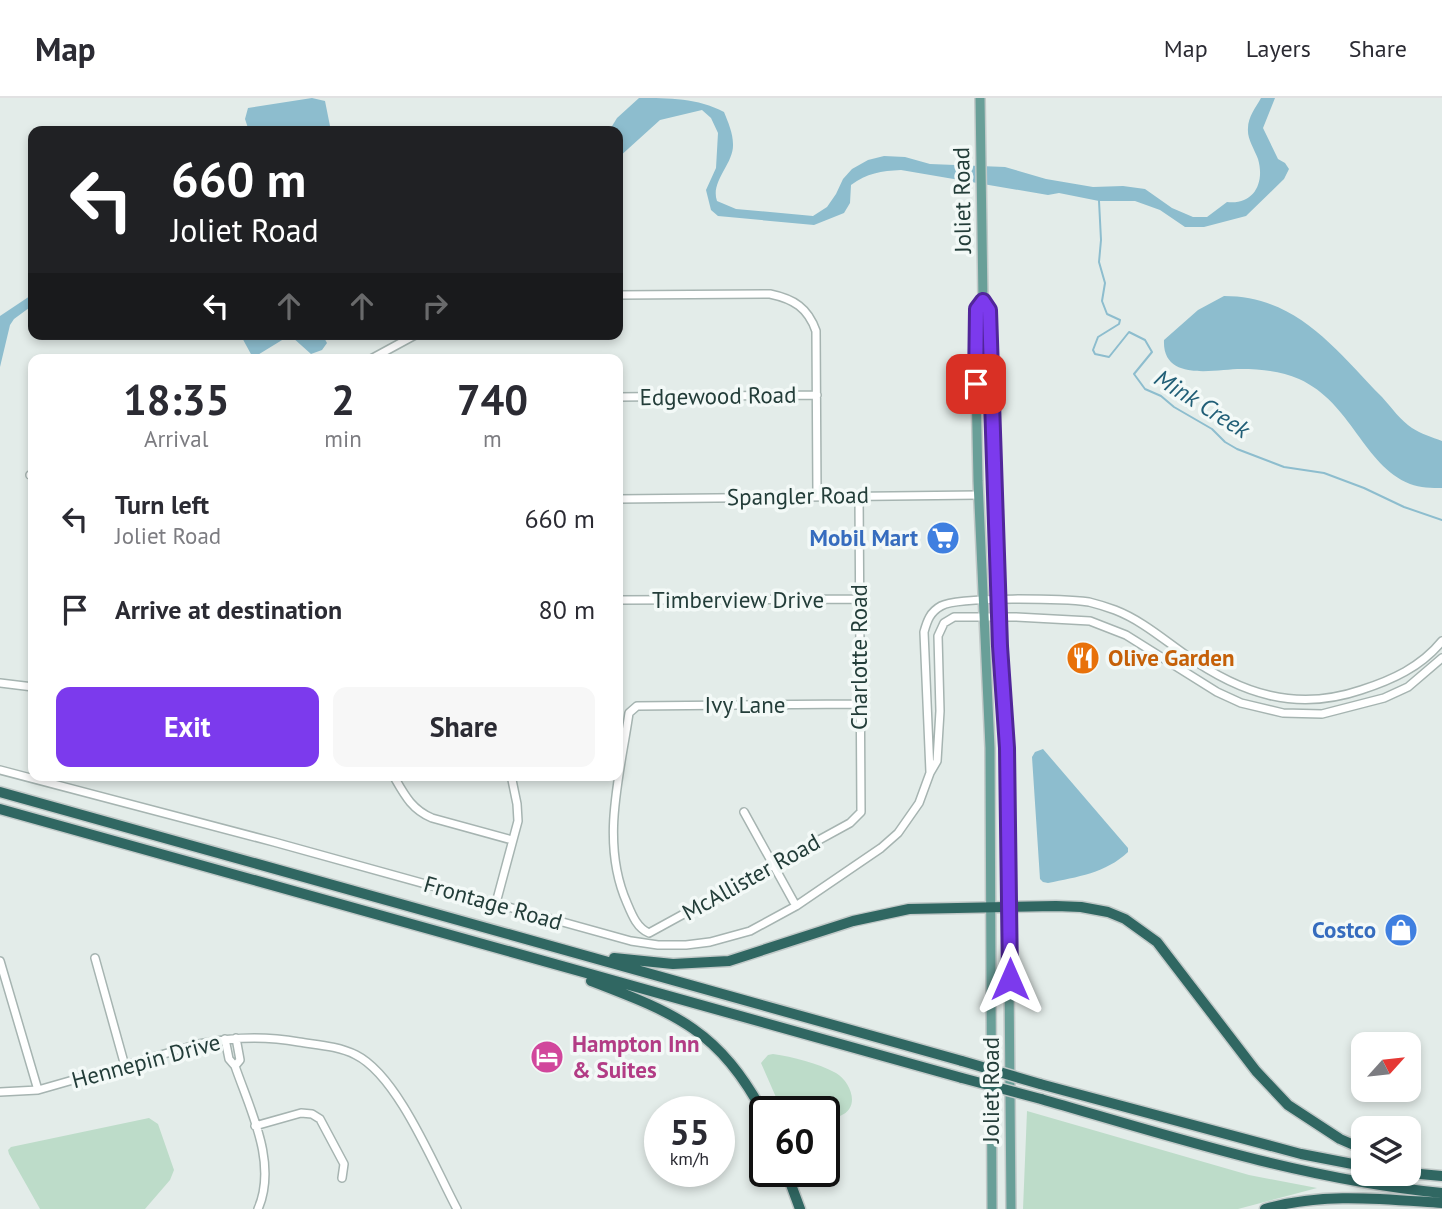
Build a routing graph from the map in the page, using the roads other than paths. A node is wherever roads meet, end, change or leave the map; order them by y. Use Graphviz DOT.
graph roads {
  1 [pos="981,98"];
  2 [pos="623,295"];
  3 [pos="983,301"];
  4 [pos="405,340"];
  5 [pos="380,354"];
  6 [pos="817,395"];
  7 [pos="623,397"];
  8 [pos="817,495"];
  9 [pos="859,495"];
  10 [pos="979,495"];
  11 [pos="623,499"];
  12 [pos="623,600"];
  13 [pos="858,600"];
  14 [pos="984,600"];
  15 [pos="999,600"];
  16 [pos="985,616"];
  17 [pos="999,617"];
  18 [pos="1442,641"];
  19 [pos="1442,658"];
  20 [pos="0,683"];
  21 [pos="1379,684"];
  22 [pos="28,686"];
  23 [pos="1384,698"];
  24 [pos="859,704"];
  25 [pos="623,759"];
  26 [pos="0,770"];
  27 [pos="930,773"];
  28 [pos="28,777"];
  29 [pos="42,781"];
  30 [pos="397,781"];
  31 [pos="512,781"];
  32 [pos="620,781"];
  33 [pos="0,792"];
  34 [pos="0,809"];
  35 [pos="744,812"];
  36 [pos="858,817"];
  37 [pos="512,840"];
  38 [pos="773,864"];
  39 [pos="496,903"];
  40 [pos="796,906"];
  41 [pos="989,909"];
  42 [pos="1009,909"];
  43 [pos="642,930"];
  44 [pos="587,955"];
  45 [pos="95,958"];
  46 [pos="0,961"];
  47 [pos="541,961"];
  48 [pos="236,1038"];
  49 [pos="225,1039"];
  50 [pos="125,1066"];
  51 [pos="235,1066"];
  52 [pos="38,1090"];
  53 [pos="0,1092"];
  54 [pos="754,1096"];
  55 [pos="255,1126"];
  56 [pos="1351,1144"];
  57 [pos="1351,1164"];
  58 [pos="1421,1174"];
  59 [pos="1442,1176"];
  60 [pos="342,1178"];
  61 [pos="792,1187"];
  62 [pos="1442,1193"];
  63 [pos="1442,1203"];
  64 [pos="258,1209"];
  65 [pos="457,1209"];
  66 [pos="800,1209"];
  67 [pos="992,1209"];
  68 [pos="1011,1209"];
  69 [pos="1265,1209"];
  1 -- 3 [label="main road, Joliet Road"];
  2 -- 6 [label="street"];
  3 -- 10 [label="main road, Joliet Road"];
  3 -- 15 [label="main road, Joliet Road"];
  4 -- 5 [label="street"];
  6 -- 7 [label="street, Edgewood Road"];
  6 -- 8 [label="street"];
  8 -- 9 [label="street, Spangler Road"];
  8 -- 11 [label="street, Spangler Road"];
  9 -- 10 [label="street, Spangler Road"];
  9 -- 13 [label="street, Charlotte Road"];
  10 -- 14 [label="main road, Joliet Road"];
  12 -- 13 [label="street, Timberview Drive"];
  13 -- 24 [label="street, Charlotte Road"];
  14 -- 15 [label="street, Frontage Road"];
  14 -- 16 [label="main road, Joliet Road"];
  14 -- 27 [label="street, Frontage Road"];
  15 -- 17 [label="main road, Joliet Road"];
  15 -- 21 [label="street, Frontage Road"];
  16 -- 17 [label="street, Frontage Road"];
  16 -- 27 [label="street, Frontage Road"];
  16 -- 41 [label="main road, Joliet Road"];
  17 -- 23 [label="street, Frontage Road"];
  17 -- 42 [label="main road, Joliet Road"];
  18 -- 21 [label="street, Frontage Road"];
  19 -- 23 [label="street, Frontage Road"];
  20 -- 22 [label="street"];
  21 -- 23 [label="street"];
  24 -- 25 [label="street, Ivy Lane"];
  24 -- 36 [label="street, Charlotte Road"];
  26 -- 28 [label="street, Frontage Road"];
  27 -- 40 [label="street, Frontage Road"];
  29 -- 39 [label="street, Frontage Road"];
  30 -- 37 [label="street"];
  31 -- 37 [label="street"];
  32 -- 43 [label="street, Ivy Lane"];
  33 -- 44 [label="highway"];
  34 -- 47 [label="highway"];
  35 -- 38 [label="street"];
  36 -- 38 [label="street, McAllister Road"];
  37 -- 39 [label="street"];
  38 -- 40 [label="street"];
  38 -- 43 [label="street, McAllister Road"];
  39 -- 40 [label="street, Frontage Road"];
  41 -- 42 [label="highway"];
  41 -- 44 [label="highway"];
  41 -- 67 [label="main road, Joliet Road"];
  42 -- 56 [label="highway"];
  42 -- 68 [label="main road, Joliet Road"];
  44 -- 57 [label="highway, bridge"];
  45 -- 50 [label="street"];
  46 -- 52 [label="street"];
  47 -- 54 [label="highway"];
  47 -- 62 [label="highway, bridge"];
  48 -- 49 [label="street, Hennepin Drive"];
  48 -- 51 [label="street"];
  48 -- 65 [label="street, Hennepin Drive"];
  49 -- 50 [label="street, Hennepin Drive"];
  49 -- 51 [label="street"];
  50 -- 52 [label="street, Hennepin Drive"];
  51 -- 55 [label="street"];
  52 -- 53 [label="street, Hennepin Drive"];
  55 -- 60 [label="street"];
  55 -- 64 [label="street"];
  58 -- 59 [label="highway"];
  61 -- 66 [label="highway"];
  63 -- 69 [label="highway"];
}
